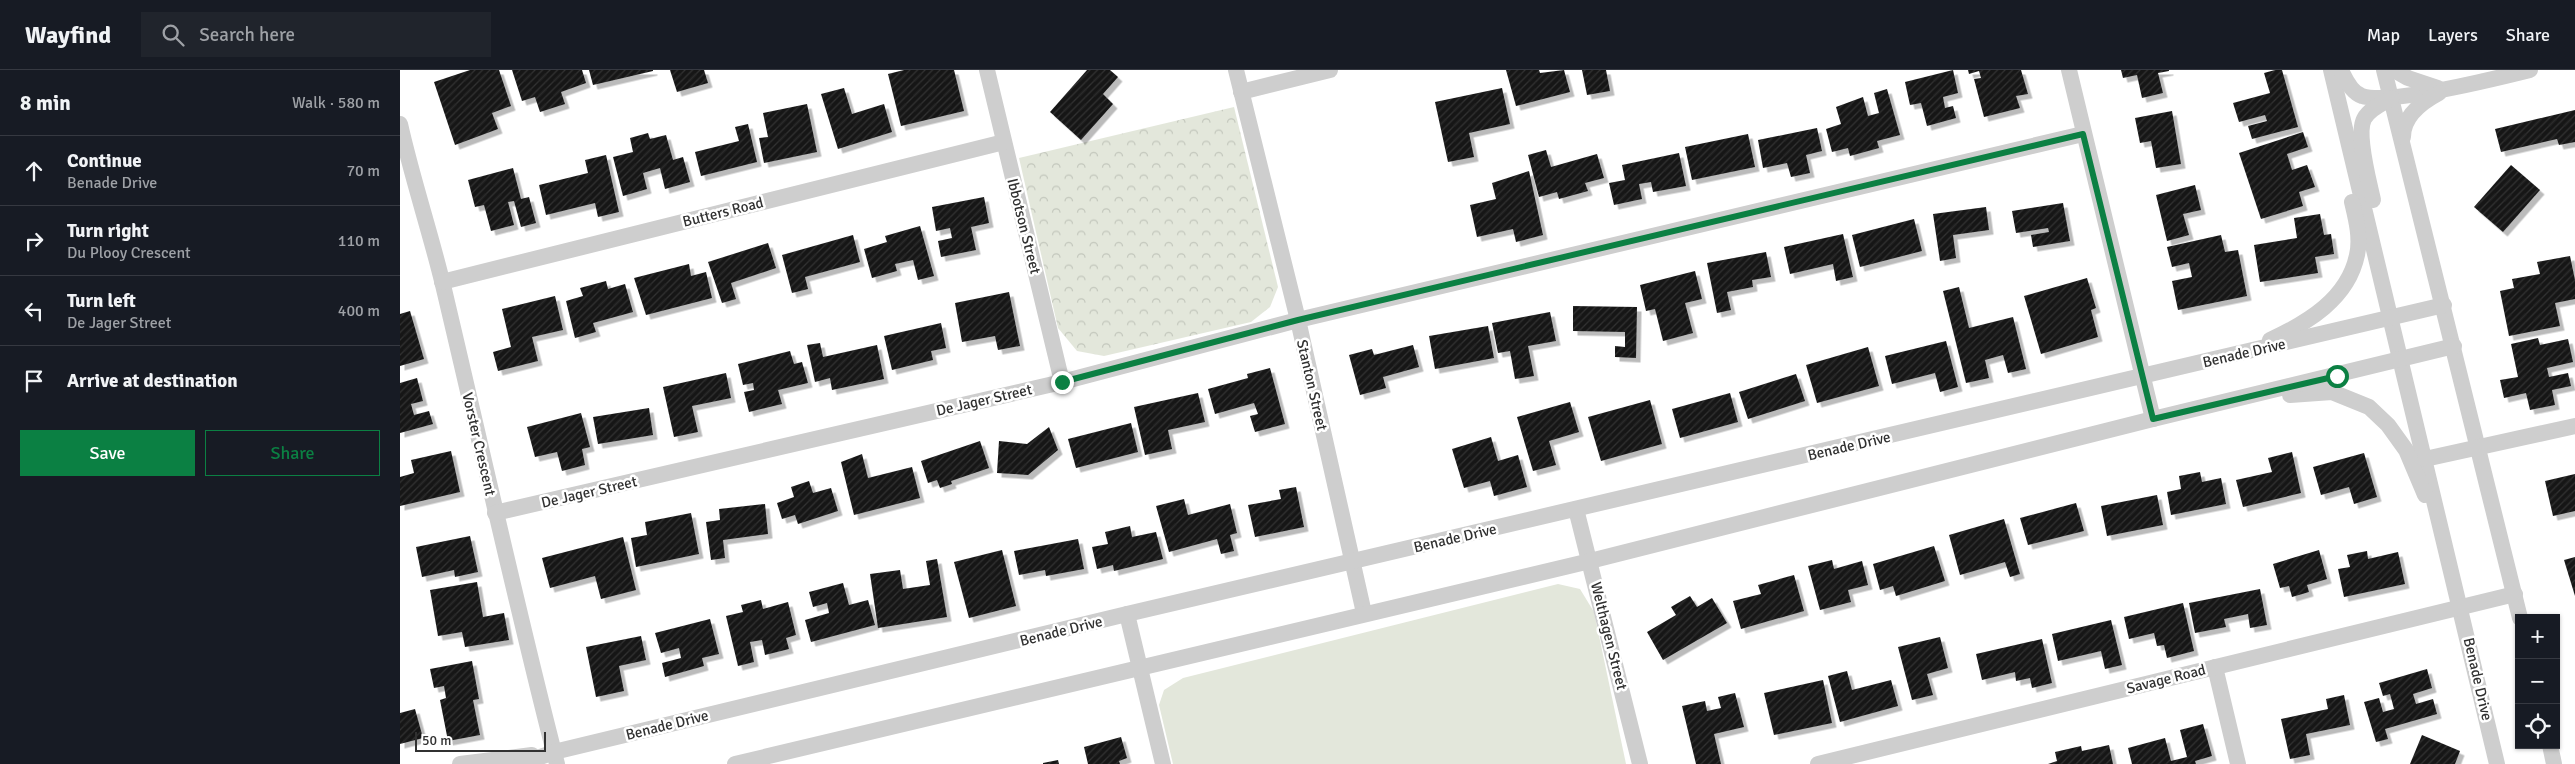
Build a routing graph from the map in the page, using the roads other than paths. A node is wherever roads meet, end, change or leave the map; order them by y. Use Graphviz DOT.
graph roads {
  1 [pos="986,70"];
  2 [pos="1236,70"];
  3 [pos="1330,70"];
  4 [pos="2069,70"];
  5 [pos="2331,70"];
  6 [pos="2341,70"];
  7 [pos="2384,70"];
  8 [pos="2394,70"];
  9 [pos="2530,70"];
  10 [pos="2445,88"];
  11 [pos="1241,92"];
  12 [pos="2392,98"];
  13 [pos="400,124"];
  14 [pos="2083,134"];
  15 [pos="2348,141"];
  16 [pos="1004,142"];
  17 [pos="2403,142"];
  18 [pos="404,166"];
  19 [pos="2380,274"];
  20 [pos="442,282"];
  21 [pos="2444,305"];
  22 [pos="2391,318"];
  23 [pos="1298,320"];
  24 [pos="2454,346"];
  25 [pos="2238,355"];
  26 [pos="2401,360"];
  27 [pos="2142,378"];
  28 [pos="1062,382"];
  29 [pos="2233,399"];
  30 [pos="2153,419"];
  31 [pos="2575,426"];
  32 [pos="2479,448"];
  33 [pos="2425,459"];
  34 [pos="1576,509"];
  35 [pos="495,513"];
  36 [pos="2445,543"];
  37 [pos="1590,561"];
  38 [pos="1352,562"];
  39 [pos="2515,594"];
  40 [pos="2461,607"];
  41 [pos="1364,613"];
  42 [pos="1128,614"];
  43 [pos="2519,614"];
  44 [pos="1140,667"];
  45 [pos="2215,667"];
  46 [pos="2551,749"];
  47 [pos="556,758"];
  48 [pos="460,764"];
  49 [pos="521,764"];
  50 [pos="734,764"];
  51 [pos="1163,764"];
  52 [pos="1640,764"];
  53 [pos="1818,764"];
  54 [pos="2238,764"];
  55 [pos="2497,764"];
  56 [pos="2554,764"];
  1 -- 16 [label="street, Ibbotson Street"];
  2 -- 11 [label="street, Stanton Street"];
  3 -- 11 [label="street"];
  4 -- 14 [label="street"];
  5 -- 15 [label="street, Benade Drive"];
  6 -- 12 [label="street"];
  7 -- 12 [label="street"];
  8 -- 10 [label="street"];
  9 -- 10 [label="street"];
  10 -- 12 [label="street"];
  10 -- 17 [label="street"];
  11 -- 23 [label="street, Stanton Street"];
  12 -- 17 [label="street"];
  12 -- 19 [label="street"];
  13 -- 18 [label="street, Vorster Crescent"];
  14 -- 23 [label="street, De Jager Street"];
  14 -- 27 [label="street"];
  15 -- 19 [label="street, Benade Drive"];
  15 -- 25 [label="street"];
  16 -- 20 [label="street, Butters Road"];
  16 -- 28 [label="street, Ibbotson Street"];
  17 -- 21 [label="street"];
  18 -- 20 [label="street, Vorster Crescent"];
  19 -- 22 [label="street, Benade Drive"];
  20 -- 35 [label="street, Vorster Crescent"];
  21 -- 22 [label="street, Benade Drive"];
  21 -- 24 [label="street"];
  22 -- 25 [label="street, Benade Drive"];
  22 -- 26 [label="street, Benade Drive"];
  23 -- 28 [label="street, De Jager Street"];
  23 -- 38 [label="street, Stanton Street"];
  24 -- 26 [label="street"];
  24 -- 32 [label="street"];
  25 -- 27 [label="street, Benade Drive"];
  26 -- 29 [label="street"];
  26 -- 33 [label="street, Benade Drive"];
  27 -- 30 [label="street"];
  27 -- 34 [label="street, Benade Drive"];
  28 -- 35 [label="street, De Jager Street"];
  29 -- 30 [label="street"];
  29 -- 36 [label="street"];
  30 -- 37 [label="street"];
  31 -- 32 [label="street"];
  32 -- 33 [label="street"];
  32 -- 39 [label="street"];
  33 -- 36 [label="street, Benade Drive"];
  34 -- 37 [label="street, Welthagen Street"];
  34 -- 38 [label="street, Benade Drive"];
  35 -- 47 [label="street, Vorster Crescent"];
  36 -- 40 [label="street, Benade Drive"];
  37 -- 41 [label="street"];
  37 -- 52 [label="street, Welthagen Street"];
  38 -- 41 [label="street, Stanton Street"];
  38 -- 42 [label="street, Benade Drive"];
  39 -- 40 [label="street, Savage Road"];
  39 -- 43 [label="street"];
  40 -- 45 [label="street, Savage Road"];
  40 -- 55 [label="street, Benade Drive"];
  41 -- 44 [label="street"];
  42 -- 44 [label="street"];
  42 -- 47 [label="street, Benade Drive"];
  44 -- 50 [label="street"];
  44 -- 51 [label="street"];
  45 -- 53 [label="street, Savage Road"];
  45 -- 54 [label="street"];
  46 -- 56 [label="street"];
  47 -- 48 [label="street"];
  47 -- 49 [label="street, Benade Drive"];
}
